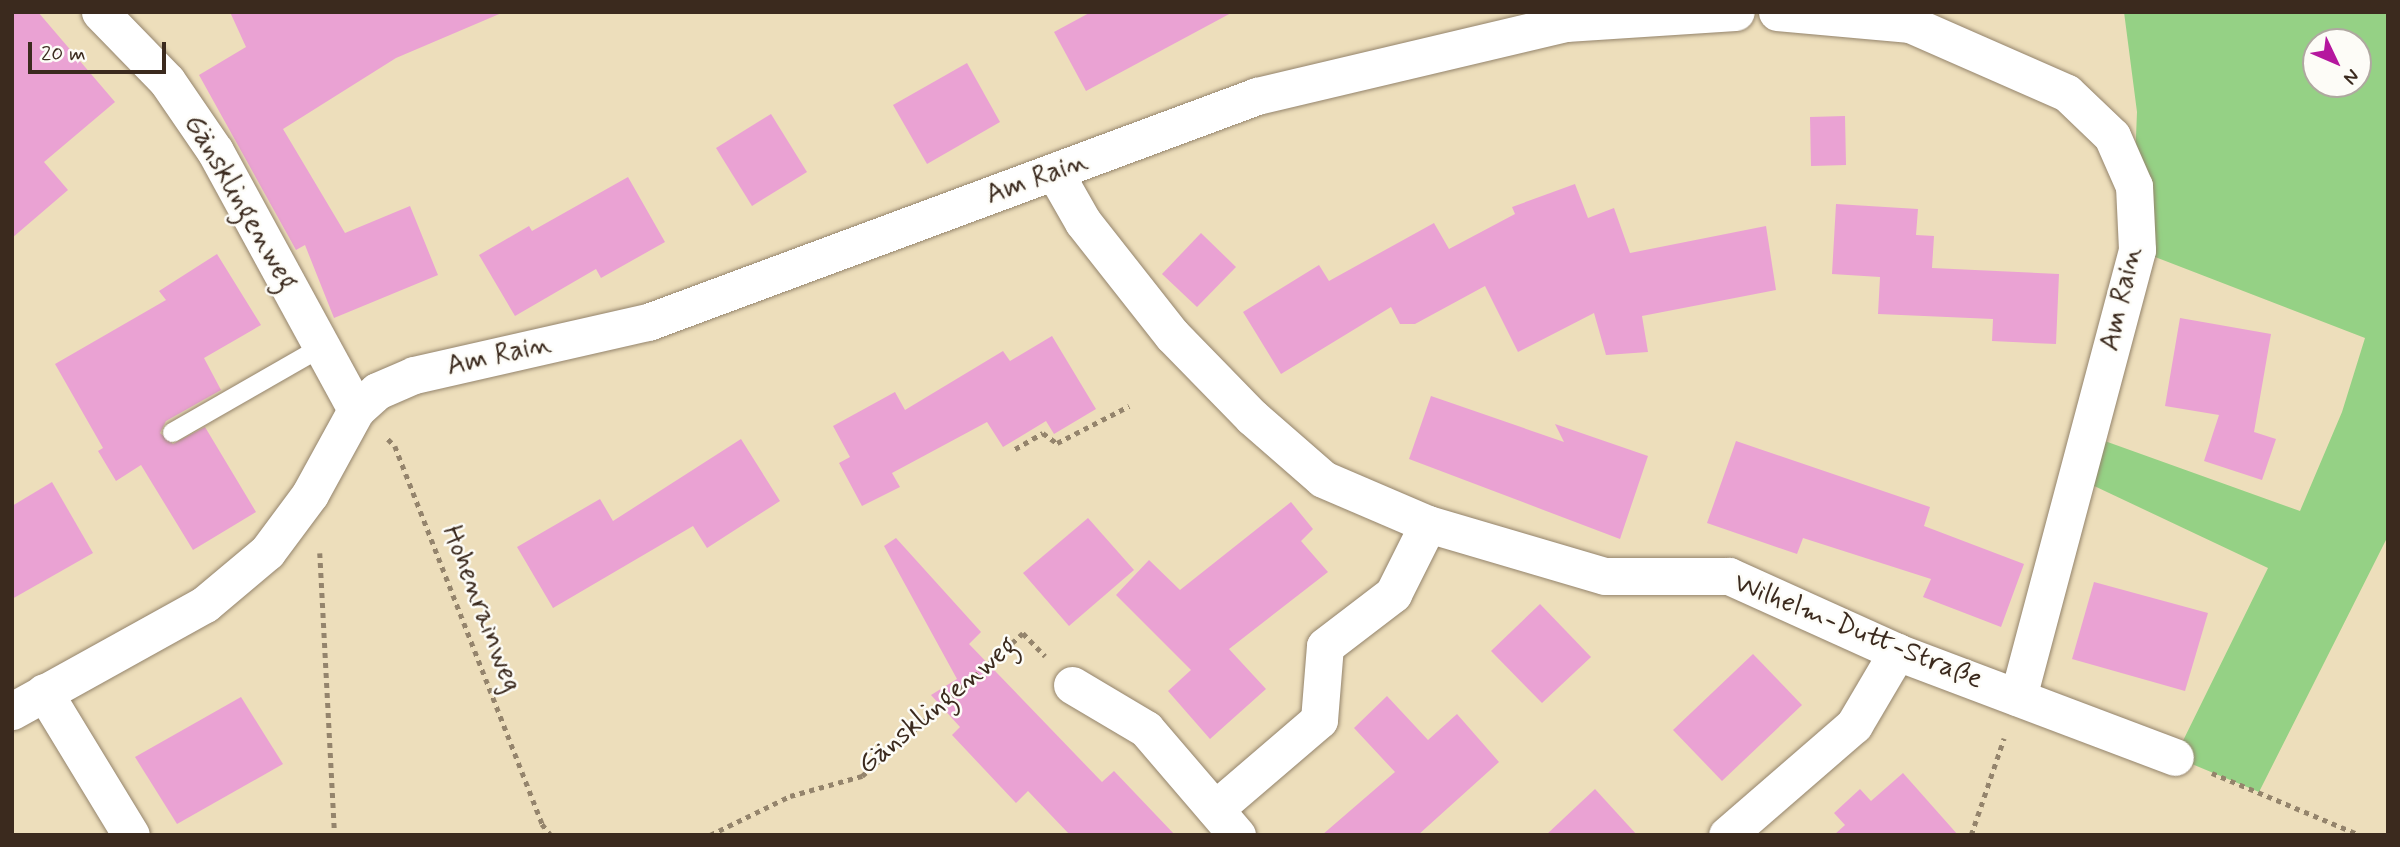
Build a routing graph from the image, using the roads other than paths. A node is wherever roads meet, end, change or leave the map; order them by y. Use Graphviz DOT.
graph roads {
  1 [pos="100,12"];
  2 [pos="1736,12"];
  3 [pos="1777,12"];
  4 [pos="1055,173"];
  5 [pos="322,346"];
  6 [pos="356,410"];
  7 [pos="172,432"];
  8 [pos="1428,524"];
  9 [pos="1897,652"];
  10 [pos="1072,684"];
  11 [pos="44,692"];
  12 [pos="2018,697"];
  13 [pos="12,711"];
  14 [pos="2175,757"];
  15 [pos="1226,822"];
  16 [pos="131,835"];
  17 [pos="1727,835"];
  1 -- 5 [label="street, Gänsklingenweg"];
  2 -- 4 [label="street, Am Rain"];
  3 -- 12 [label="street, Am Rain"];
  4 -- 6 [label="street, Am Rain"];
  4 -- 8 [label="street, Wilhelm-Dutt-Straße"];
  5 -- 6 [label="street, Gänsklingenweg"];
  5 -- 7 [label="lane"];
  6 -- 11 [label="street"];
  8 -- 9 [label="street, Wilhelm-Dutt-Straße"];
  8 -- 15 [label="street"];
  9 -- 12 [label="street, Wilhelm-Dutt-Straße"];
  9 -- 17 [label="street"];
  10 -- 15 [label="street"];
  11 -- 13 [label="street"];
  11 -- 16 [label="street"];
  12 -- 14 [label="street, Wilhelm-Dutt-Straße"];
}
